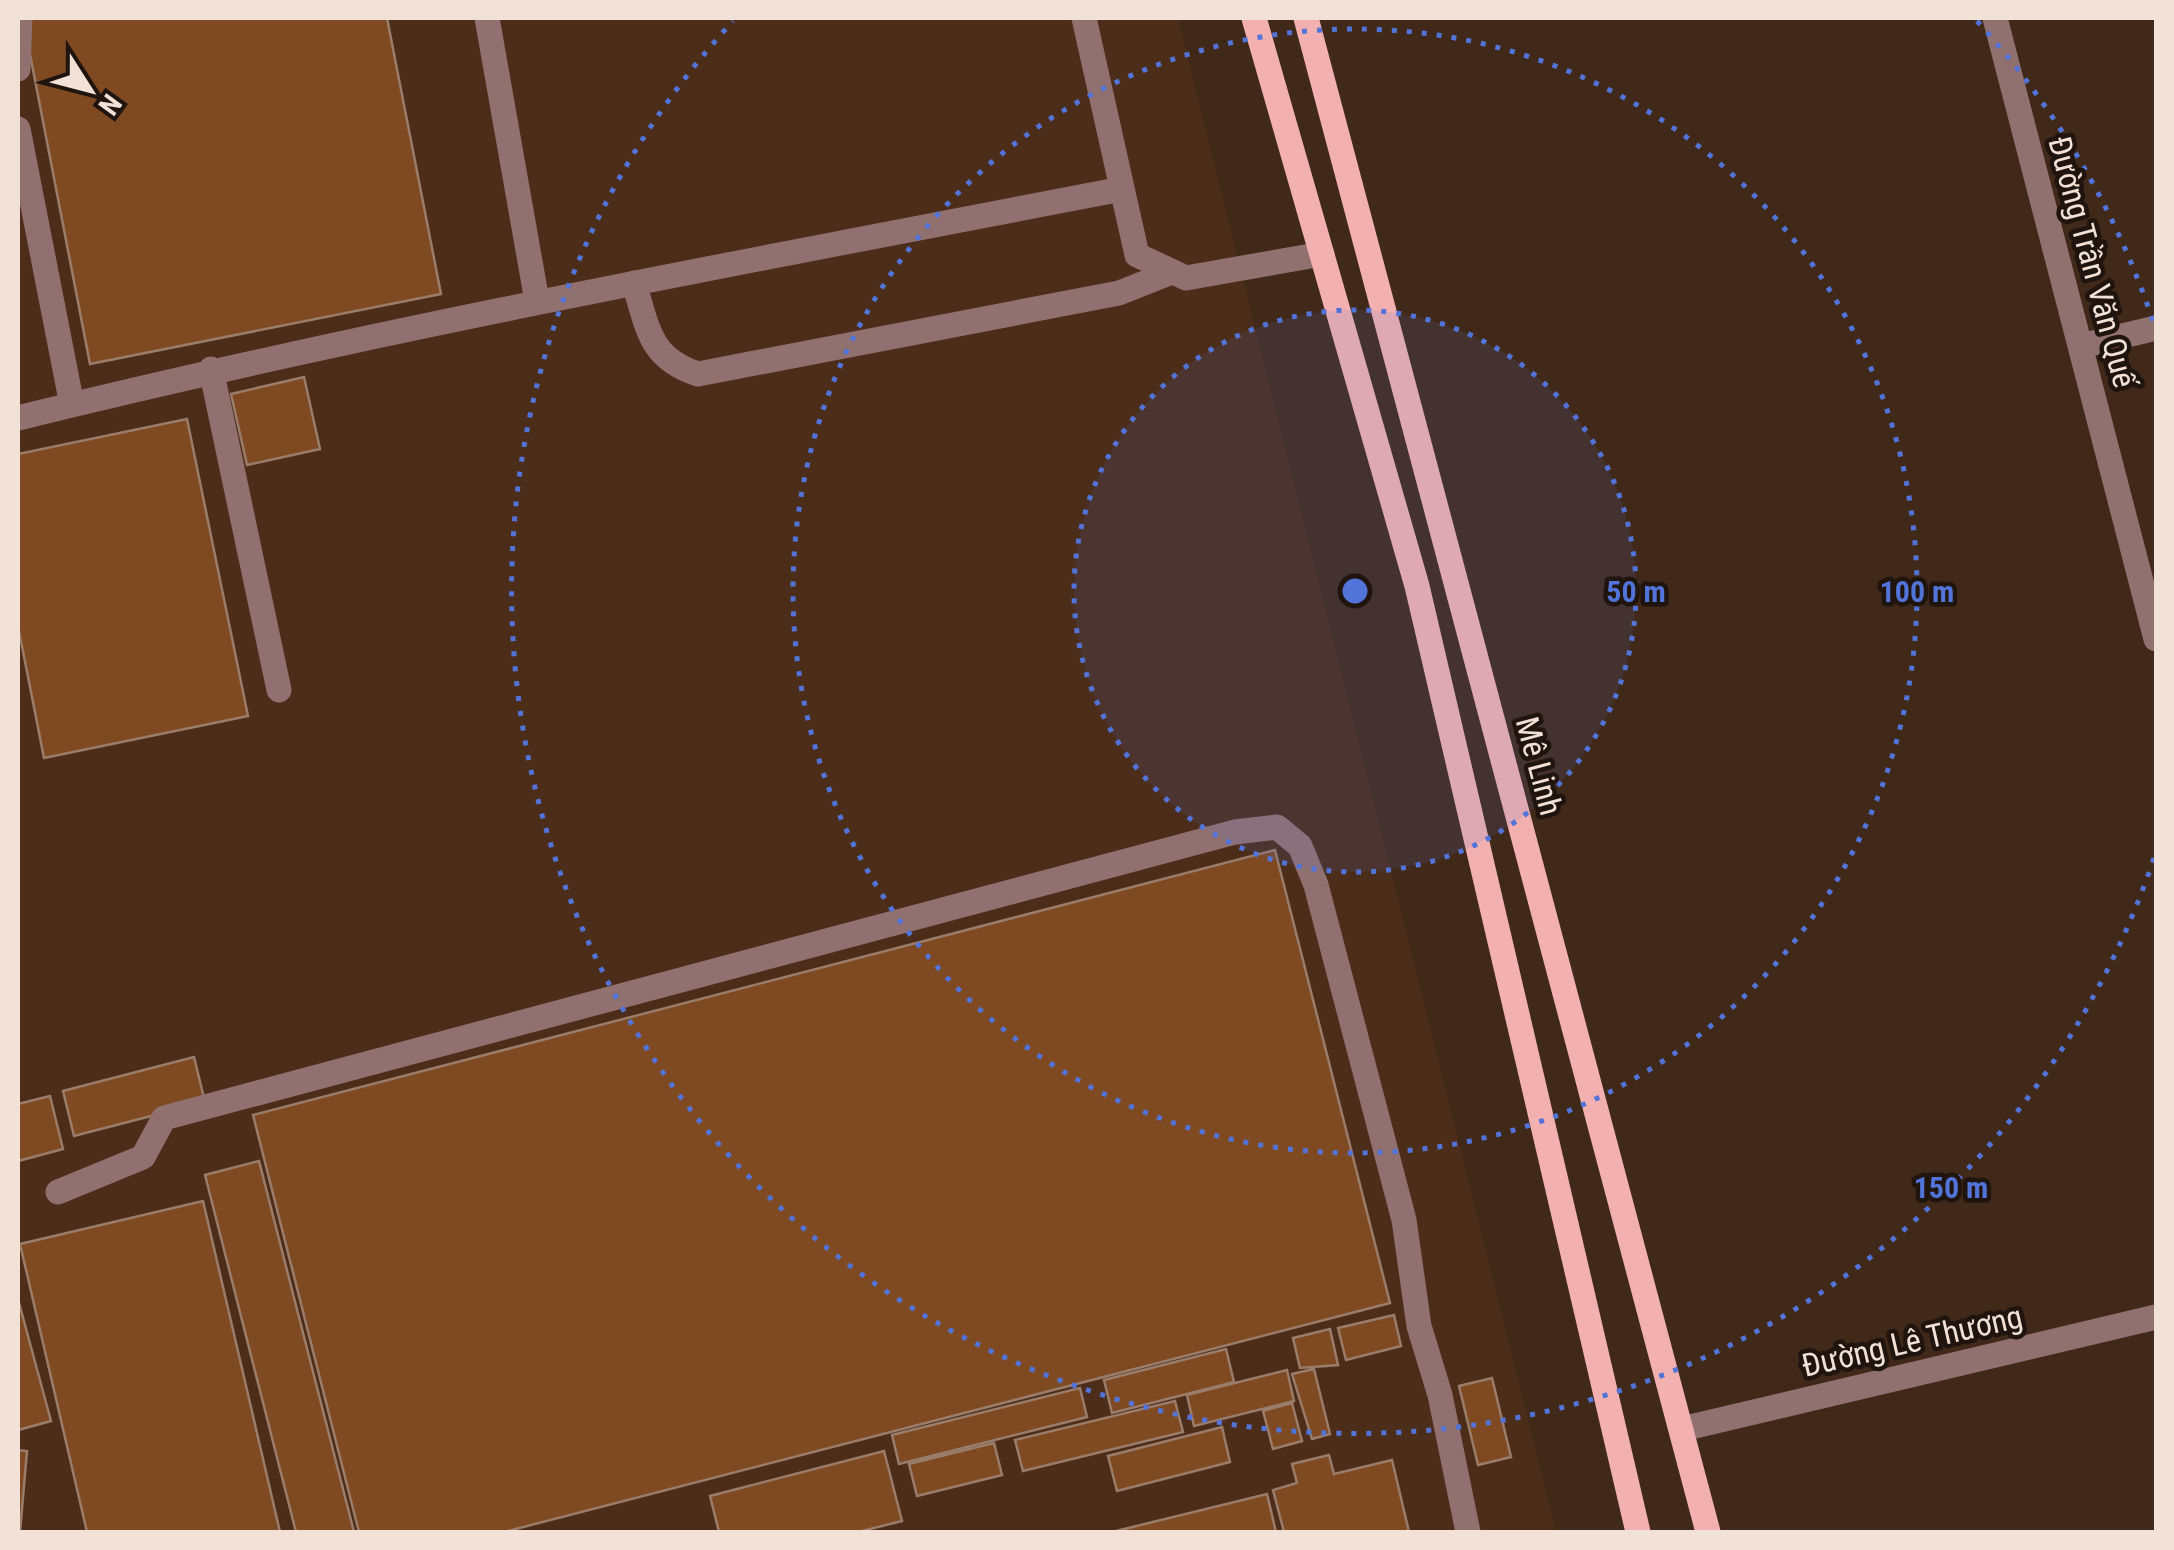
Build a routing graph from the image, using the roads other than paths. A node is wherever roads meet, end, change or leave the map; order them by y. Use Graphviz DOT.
graph roads {
  1 [pos="20,18"];
  2 [pos="487,18"];
  3 [pos="1084,18"];
  4 [pos="1254,18"];
  5 [pos="1306,18"];
  6 [pos="1995,18"];
  7 [pos="18,69"];
  8 [pos="18,129"];
  9 [pos="1122,189"];
  10 [pos="1322,254"];
  11 [pos="1172,272"];
  12 [pos="634,283"];
  13 [pos="537,301"];
  14 [pos="2156,328"];
  15 [pos="2080,346"];
  16 [pos="211,369"];
  17 [pos="72,405"];
  18 [pos="18,418"];
  19 [pos="2156,638"];
  20 [pos="279,690"];
  21 [pos="58,1192"];
  22 [pos="2156,1316"];
  23 [pos="1682,1429"];
  24 [pos="1468,1532"];
  25 [pos="1638,1532"];
  26 [pos="1708,1532"];
  1 -- 7 [label="street"];
  2 -- 13 [label="street"];
  3 -- 9 [label="street"];
  4 -- 10 [label="main road"];
  5 -- 23 [label="main road, Mê Linh"];
  6 -- 15 [label="street, Đường Trần Văn Quế"];
  8 -- 17 [label="street"];
  9 -- 11 [label="street"];
  9 -- 12 [label="street"];
  10 -- 11 [label="street"];
  10 -- 25 [label="main road"];
  11 -- 12 [label="street"];
  12 -- 13 [label="street"];
  13 -- 16 [label="street"];
  14 -- 15 [label="street"];
  15 -- 19 [label="street, Đường Trần Văn Quế"];
  16 -- 17 [label="street"];
  16 -- 20 [label="street"];
  17 -- 18 [label="street"];
  21 -- 24 [label="street"];
  22 -- 23 [label="street, Đường Lê Thương"];
  23 -- 26 [label="main road, Mê Linh"];
}
